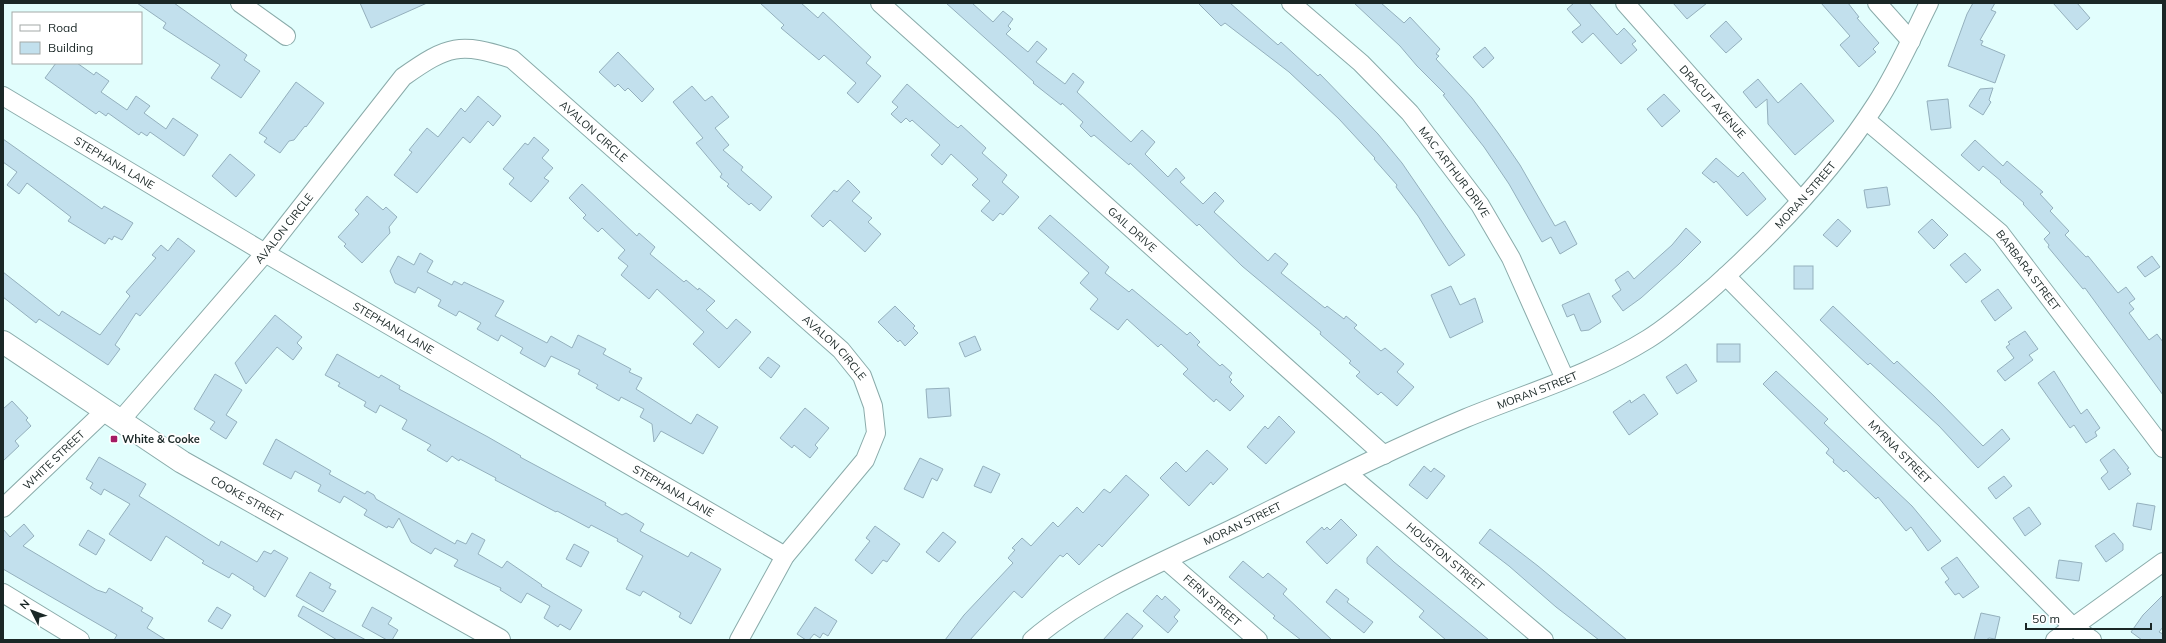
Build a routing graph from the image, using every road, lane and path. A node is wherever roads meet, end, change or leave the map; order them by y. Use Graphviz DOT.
graph roads {
  1 [pos="240,3"];
  2 [pos="880,3"];
  3 [pos="1291,3"];
  4 [pos="1626,3"];
  5 [pos="1877,3"];
  6 [pos="1929,3"];
  7 [pos="286,36"];
  8 [pos="1911,41"];
  9 [pos="3,96"];
  10 [pos="1866,120"];
  11 [pos="1800,200"];
  12 [pos="265,253"];
  13 [pos="1726,276"];
  14 [pos="3,342"];
  15 [pos="1565,379"];
  16 [pos="112,416"];
  17 [pos="2163,448"];
  18 [pos="1384,455"];
  19 [pos="1347,473"];
  20 [pos="3,508"];
  21 [pos="786,556"];
  22 [pos="1167,561"];
  23 [pos="2163,562"];
  24 [pos="3,593"];
  25 [pos="2073,627"];
  26 [pos="80,640"];
  27 [pos="499,640"];
  28 [pos="739,640"];
  29 [pos="1032,640"];
  30 [pos="1258,640"];
  31 [pos="1544,640"];
  32 [pos="2055,640"];
  33 [pos="2092,640"];
  1 -- 7 [label="street"];
  2 -- 18 [label="street, GAIL DRIVE"];
  3 -- 15 [label="street, MAC ARTHUR DRIVE"];
  4 -- 11 [label="street, DRACUT AVENUE"];
  5 -- 8 [label="street"];
  6 -- 8 [label="street, MORAN STREET"];
  8 -- 10 [label="street, MORAN STREET"];
  9 -- 12 [label="street, STEPHANA LANE"];
  10 -- 11 [label="street, MORAN STREET"];
  10 -- 17 [label="street, BARBARA STREET"];
  11 -- 13 [label="street, MORAN STREET"];
  12 -- 16 [label="street, AVALON CIRCLE"];
  12 -- 21 [label="street, STEPHANA LANE"];
  12 -- 21 [label="street, AVALON CIRCLE"];
  13 -- 15 [label="street, MORAN STREET"];
  13 -- 25 [label="street, MYRNA STREET"];
  14 -- 16 [label="main road, COOKE STREET"];
  15 -- 18 [label="street, MORAN STREET"];
  16 -- 20 [label="street, WHITE STREET"];
  16 -- 27 [label="main road, COOKE STREET"];
  18 -- 19 [label="street, MORAN STREET"];
  19 -- 22 [label="street, MORAN STREET"];
  19 -- 31 [label="street, HOUSTON STREET"];
  21 -- 28 [label="street, AVALON CIRCLE"];
  22 -- 29 [label="street, MORAN STREET"];
  22 -- 30 [label="street, FERN STREET"];
  23 -- 25 [label="street"];
  24 -- 26 [label="street"];
  25 -- 32 [label="street"];
  25 -- 33 [label="street, MYRNA STREET"];
}
